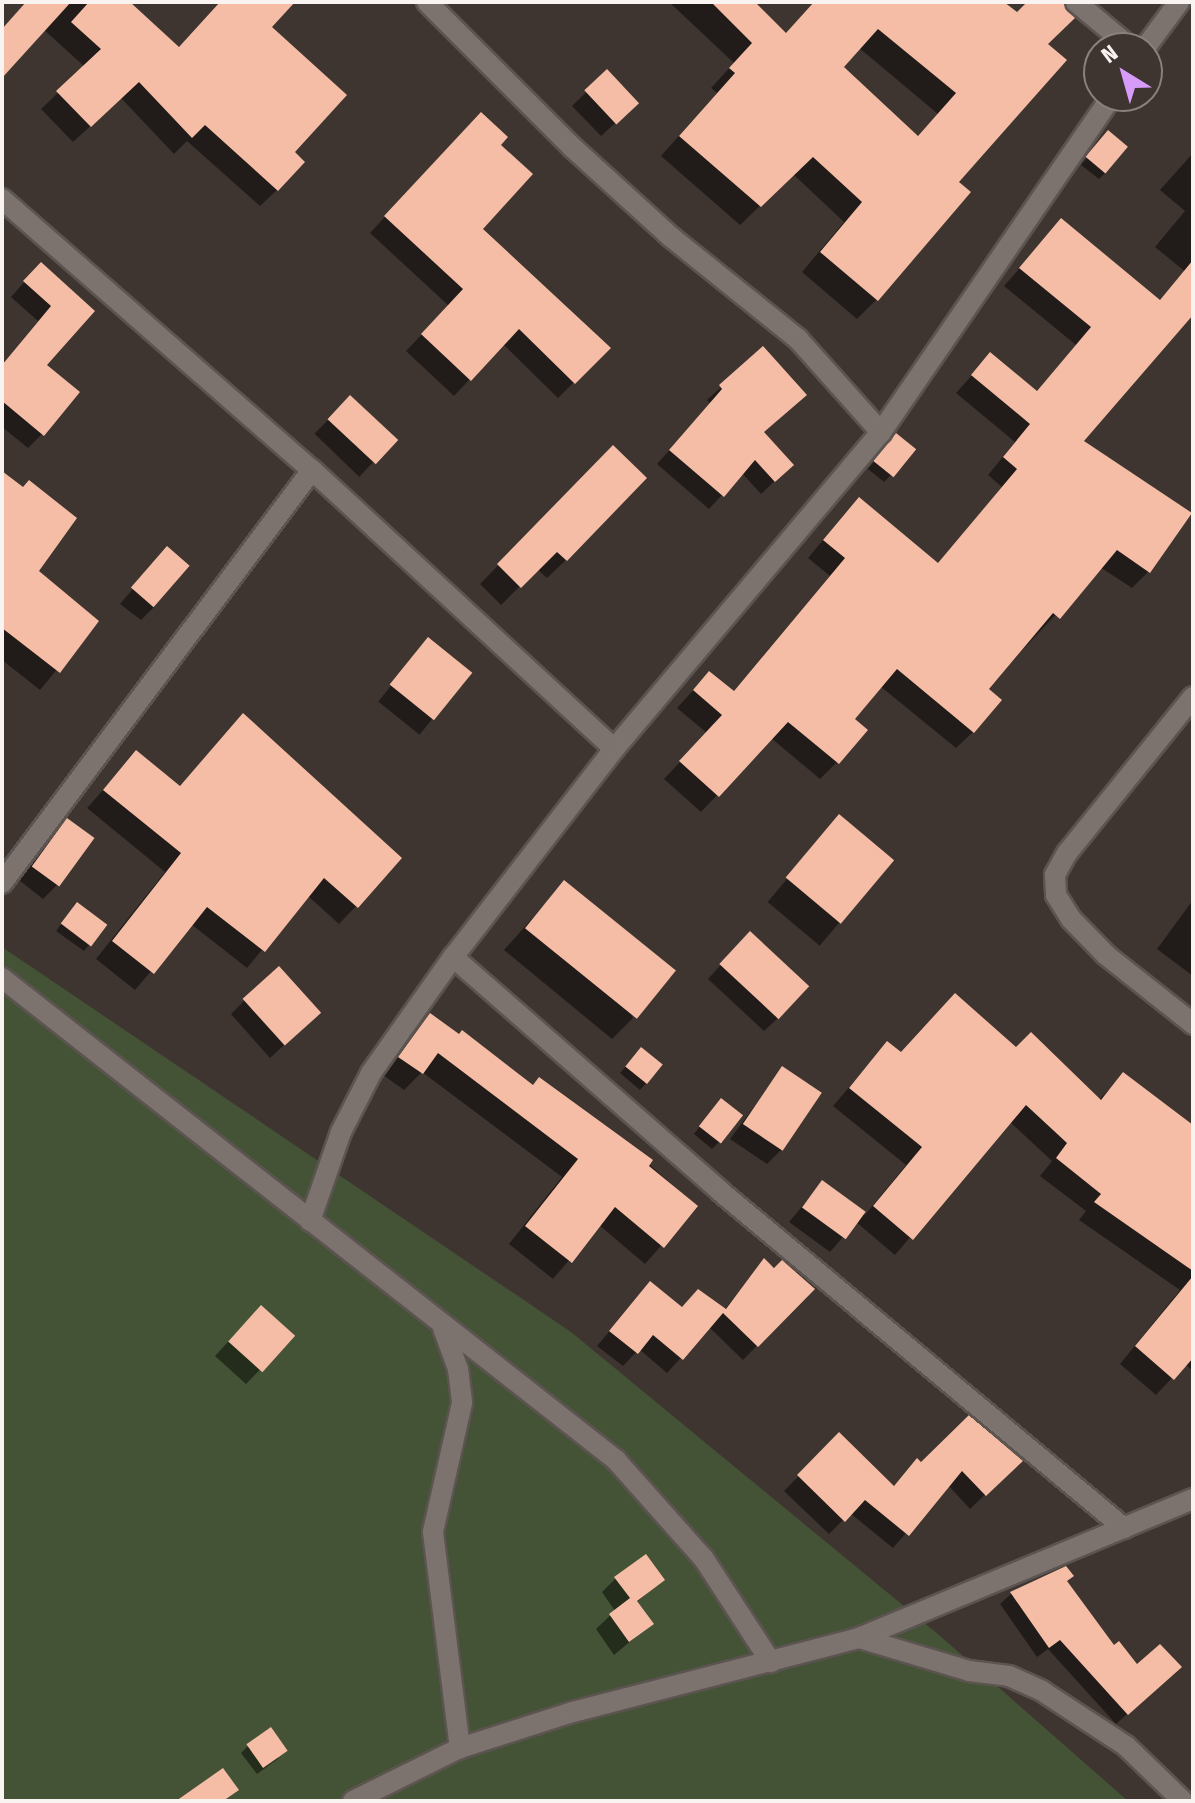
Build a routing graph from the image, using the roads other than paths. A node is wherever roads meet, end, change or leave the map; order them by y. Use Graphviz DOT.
graph roads {
  1 [pos="427,2"];
  2 [pos="1076,2"];
  3 [pos="1179,2"];
  4 [pos="1112,32"];
  5 [pos="1157,32"];
  6 [pos="1101,112"];
  7 [pos="2,199"];
  8 [pos="881,432"];
  9 [pos="312,470"];
  10 [pos="1193,697"];
  11 [pos="614,749"];
  12 [pos="2,883"];
  13 [pos="453,957"];
  14 [pos="2,978"];
  15 [pos="1193,1024"];
  16 [pos="310,1221"];
  17 [pos="442,1328"];
  18 [pos="1193,1499"];
  19 [pos="1124,1528"];
  20 [pos="859,1638"];
  21 [pos="771,1662"];
  22 [pos="460,1748"];
  23 [pos="353,1801"];
  24 [pos="1183,1801"];
  1 -- 8 [label="street"];
  2 -- 4 [label="street"];
  3 -- 5 [label="street"];
  6 -- 8 [label="street"];
  7 -- 9 [label="street"];
  8 -- 11 [label="street"];
  9 -- 11 [label="street"];
  9 -- 12 [label="street"];
  10 -- 15 [label="street"];
  11 -- 13 [label="street"];
  13 -- 16 [label="street"];
  13 -- 19 [label="street"];
  14 -- 16 [label="street"];
  16 -- 17 [label="street"];
  17 -- 21 [label="street"];
  17 -- 22 [label="street"];
  18 -- 19 [label="street"];
  19 -- 20 [label="street"];
  20 -- 21 [label="street"];
  20 -- 24 [label="street"];
  21 -- 22 [label="street"];
  22 -- 23 [label="street"];
}
